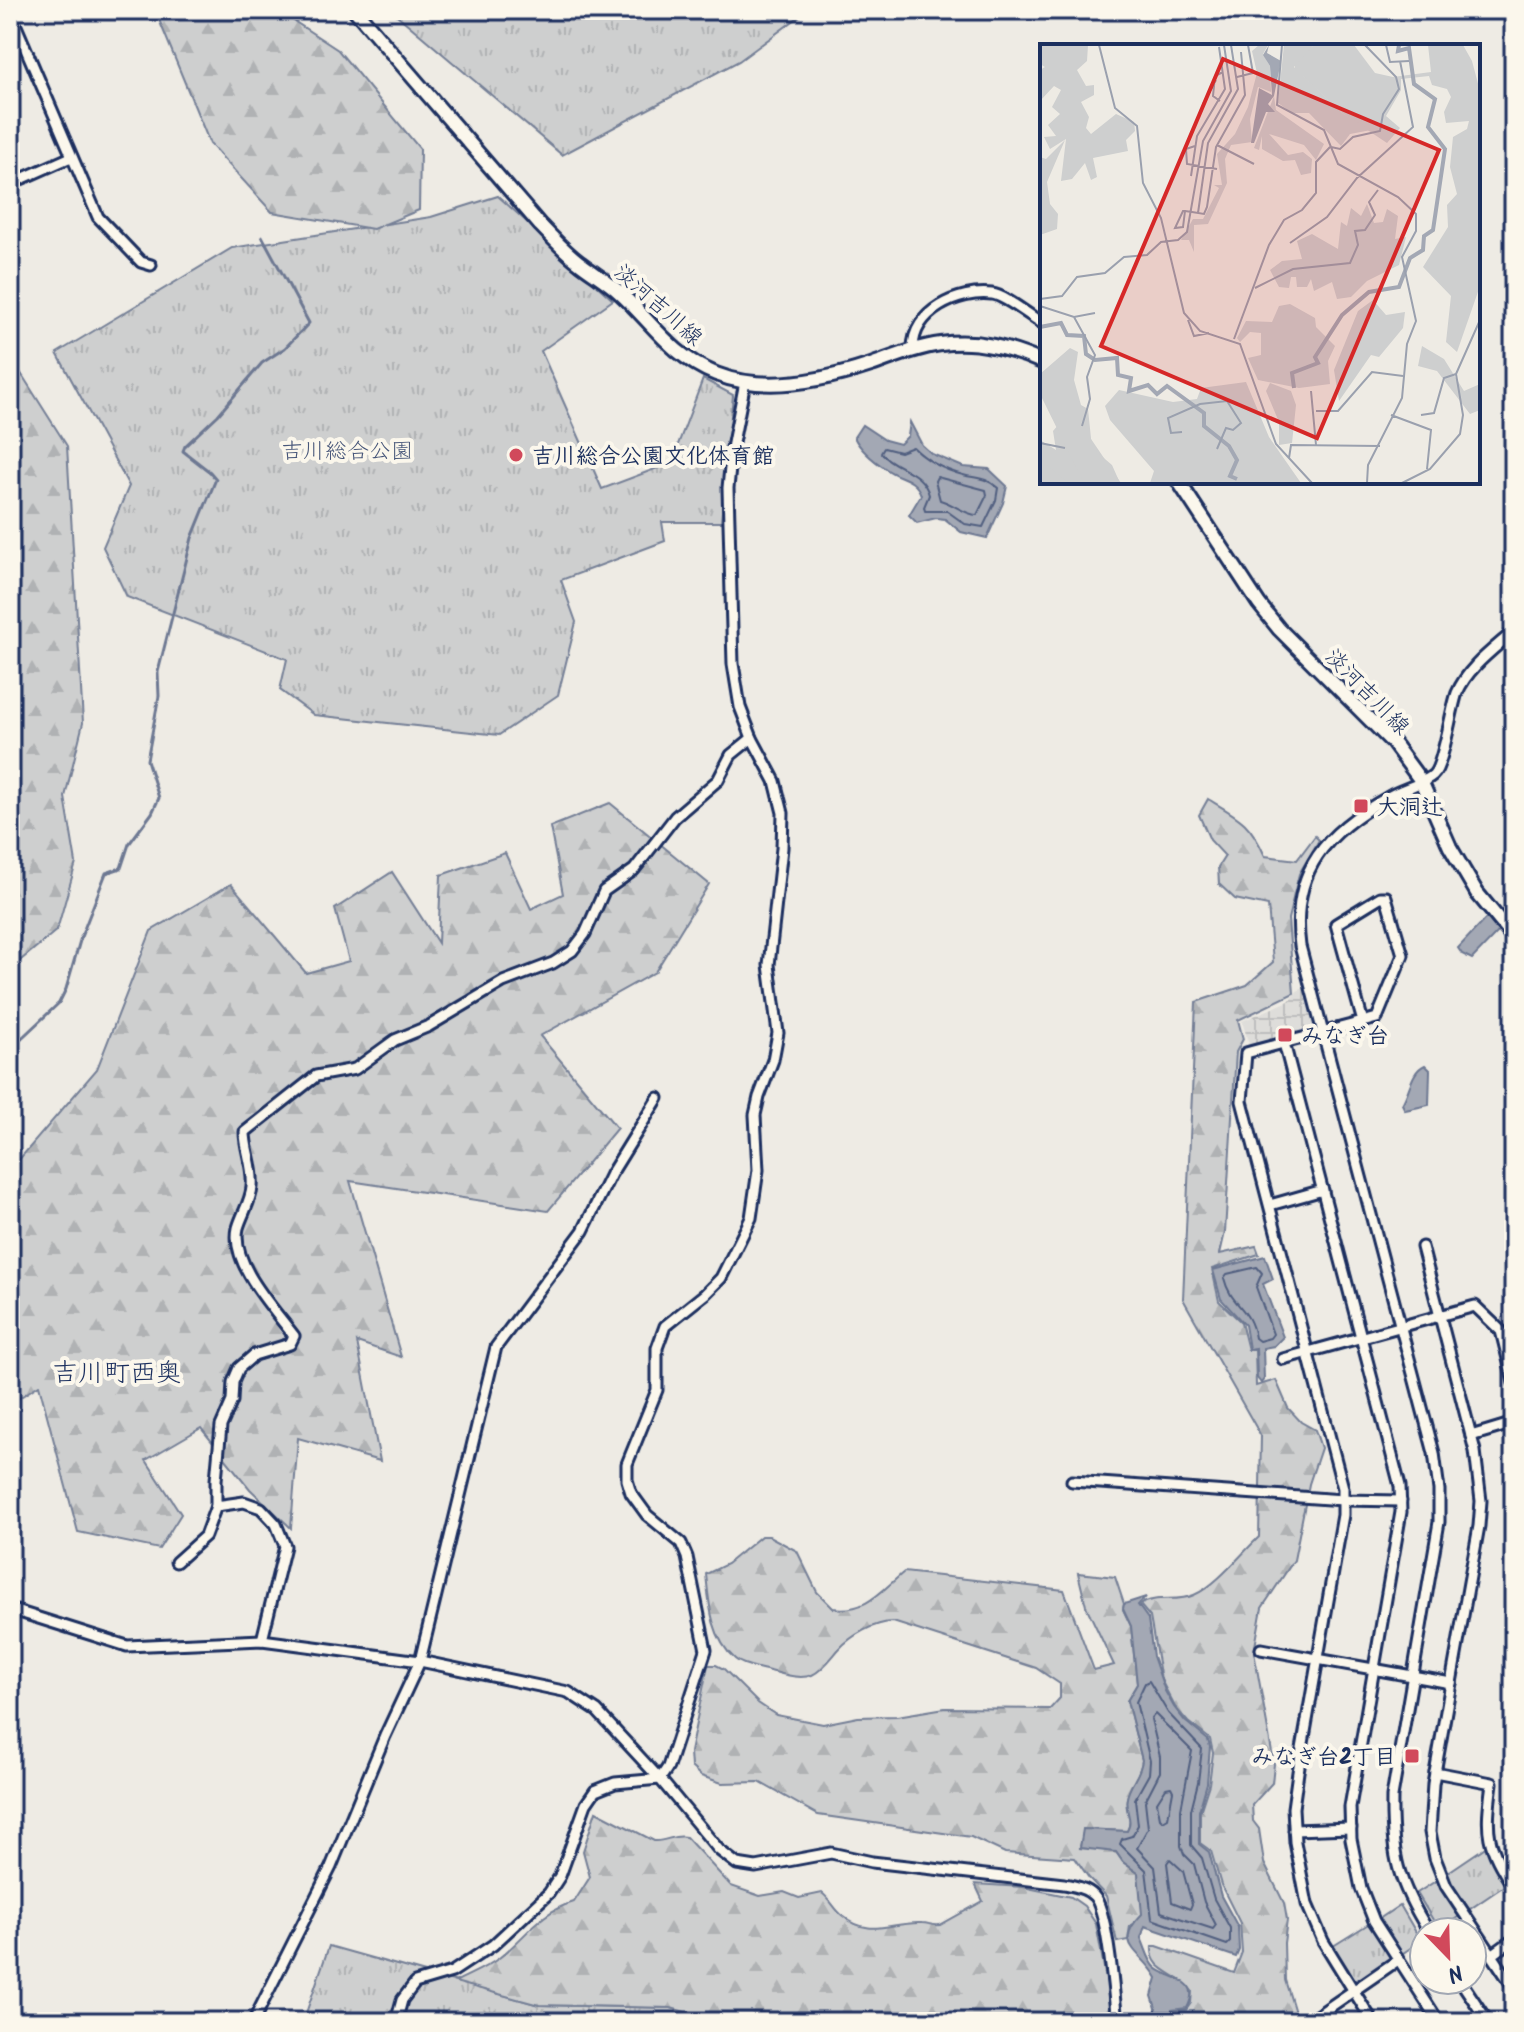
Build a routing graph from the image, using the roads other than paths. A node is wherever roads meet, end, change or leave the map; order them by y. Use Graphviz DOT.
graph roads {
  1 [pos="355,10"];
  2 [pos="10,12"];
  3 [pos="71,157"];
  4 [pos="10,184"];
  5 [pos="151,265"];
  6 [pos="1040,322"];
  7 [pos="913,350"];
  8 [pos="1040,361"];
  9 [pos="745,382"];
  10 [pos="1180,484"];
  11 [pos="1514,631"];
  12 [pos="752,738"];
  13 [pos="1421,781"];
  14 [pos="1514,938"];
  15 [pos="1363,1022"];
  16 [pos="1323,1033"];
  17 [pos="1284,1043"];
  18 [pos="658,1098"];
  19 [pos="1323,1190"];
  20 [pos="1270,1205"];
  21 [pos="1422,1247"];
  22 [pos="1440,1316"];
  23 [pos="1401,1327"];
  24 [pos="1361,1338"];
  25 [pos="1309,1351"];
  26 [pos="1283,1359"];
  27 [pos="1514,1383"];
  28 [pos="1514,1423"];
  29 [pos="1471,1436"];
  30 [pos="1072,1481"];
  31 [pos="1343,1500"];
  32 [pos="1401,1501"];
  33 [pos="216,1506"];
  34 [pos="176,1562"];
  35 [pos="10,1609"];
  36 [pos="262,1640"];
  37 [pos="1261,1649"];
  38 [pos="1317,1660"];
  39 [pos="420,1661"];
  40 [pos="1372,1669"];
  41 [pos="1413,1676"];
  42 [pos="1451,1683"];
  43 [pos="1435,1772"];
  44 [pos="660,1779"];
  45 [pos="1351,1828"];
  46 [pos="1294,1830"];
  47 [pos="1513,1886"];
  48 [pos="1420,1916"];
  49 [pos="1514,1939"];
  50 [pos="1492,1955"];
  51 [pos="1398,1960"];
  52 [pos="1514,1988"];
  53 [pos="1353,1991"];
  54 [pos="1471,1996"];
  55 [pos="253,2022"];
  56 [pos="396,2022"];
  57 [pos="1117,2022"];
  58 [pos="1308,2022"];
  59 [pos="1373,2022"];
  60 [pos="1439,2022"];
  61 [pos="1488,2022"];
  1 -- 9 [label="main road, 淡河吉川線"];
  2 -- 3 [label="street"];
  3 -- 4 [label="street"];
  3 -- 5 [label="street"];
  6 -- 7 [label="street"];
  7 -- 8 [label="main road, 淡河吉川線"];
  7 -- 9 [label="main road, 淡河吉川線"];
  9 -- 12 [label="street"];
  10 -- 13 [label="main road, 淡河吉川線"];
  11 -- 13 [label="street"];
  12 -- 33 [label="street"];
  12 -- 44 [label="street"];
  13 -- 14 [label="main road, 淡河吉川線"];
  13 -- 16 [label="street"];
  15 -- 15 [label="street"];
  15 -- 16 [label="street"];
  16 -- 17 [label="street"];
  16 -- 23 [label="street"];
  17 -- 19 [label="street"];
  17 -- 20 [label="street"];
  18 -- 39 [label="street"];
  19 -- 20 [label="street"];
  19 -- 24 [label="street"];
  20 -- 25 [label="street"];
  21 -- 22 [label="street"];
  22 -- 23 [label="street"];
  22 -- 27 [label="street"];
  22 -- 29 [label="street"];
  23 -- 24 [label="street"];
  23 -- 41 [label="street"];
  24 -- 25 [label="street"];
  24 -- 32 [label="street"];
  25 -- 26 [label="street"];
  25 -- 31 [label="street"];
  28 -- 29 [label="street"];
  29 -- 42 [label="street"];
  30 -- 31 [label="street"];
  31 -- 32 [label="street"];
  31 -- 38 [label="street"];
  32 -- 40 [label="street"];
  33 -- 34 [label="street"];
  33 -- 36 [label="street"];
  35 -- 36 [label="street"];
  36 -- 39 [label="street"];
  37 -- 38 [label="street"];
  38 -- 40 [label="street"];
  38 -- 46 [label="street"];
  39 -- 44 [label="street"];
  39 -- 55 [label="street"];
  40 -- 41 [label="street"];
  40 -- 45 [label="street"];
  41 -- 42 [label="street"];
  41 -- 48 [label="street"];
  42 -- 43 [label="street"];
  43 -- 47 [label="street"];
  43 -- 50 [label="street"];
  44 -- 56 [label="street"];
  44 -- 57 [label="street"];
  45 -- 46 [label="street"];
  45 -- 51 [label="street"];
  46 -- 53 [label="street"];
  49 -- 50 [label="street"];
  50 -- 52 [label="street"];
  51 -- 53 [label="street"];
  51 -- 60 [label="street"];
  53 -- 58 [label="street"];
  53 -- 59 [label="street"];
  54 -- 61 [label="street"];
}
